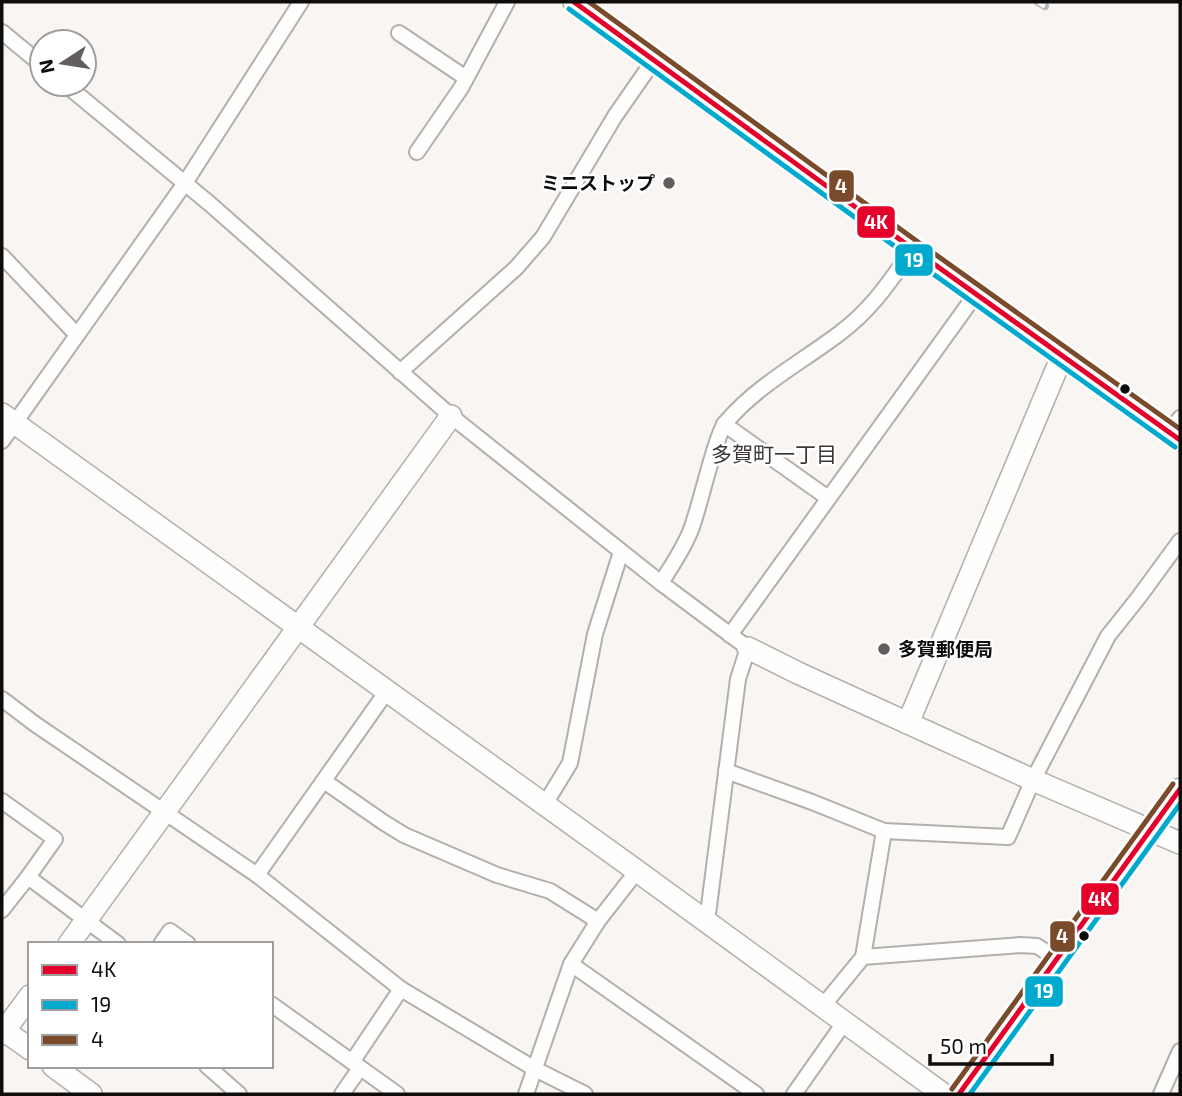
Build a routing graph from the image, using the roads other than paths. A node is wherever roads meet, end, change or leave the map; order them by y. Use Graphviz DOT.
graph roads {
  1 [pos="302,2"];
  2 [pos="506,2"];
  3 [pos="574,2"];
  4 [pos="2,32"];
  5 [pos="398,33"];
  6 [pos="28,53"];
  7 [pos="654,60"];
  8 [pos="466,78"];
  9 [pos="82,98"];
  10 [pos="417,152"];
  11 [pos="185,183"];
  12 [pos="913,249"];
  13 [pos="2,256"];
  14 [pos="976,294"];
  15 [pos="77,335"];
  16 [pos="1062,356"];
  17 [pos="400,372"];
  18 [pos="451,416"];
  19 [pos="8,419"];
  20 [pos="724,424"];
  21 [pos="1177,430"];
  22 [pos="2,441"];
  23 [pos="828,498"];
  24 [pos="1180,541"];
  25 [pos="621,552"];
  26 [pos="661,583"];
  27 [pos="298,627"];
  28 [pos="730,635"];
  29 [pos="748,648"];
  30 [pos="387,691"];
  31 [pos="2,699"];
  32 [pos="908,723"];
  33 [pos="726,771"];
  34 [pos="1033,780"];
  35 [pos="324,781"];
  36 [pos="1180,789"];
  37 [pos="2,801"];
  38 [pos="545,804"];
  39 [pos="166,812"];
  40 [pos="1151,830"];
  41 [pos="884,831"];
  42 [pos="1180,843"];
  43 [pos="637,871"];
  44 [pos="257,875"];
  45 [pos="28,877"];
  46 [pos="2,909"];
  47 [pos="87,920"];
  48 [pos="598,921"];
  49 [pos="706,922"];
  50 [pos="70,942"];
  51 [pos="115,942"];
  52 [pos="162,942"];
  53 [pos="185,942"];
  54 [pos="863,957"];
  55 [pos="1057,959"];
  56 [pos="571,964"];
  57 [pos="401,989"];
  58 [pos="28,999"];
  59 [pos="273,1005"];
  60 [pos="822,1007"];
  61 [pos="844,1023"];
  62 [pos="3,1031"];
  63 [pos="28,1048"];
  64 [pos="1180,1051"];
  65 [pos="356,1065"];
  66 [pos="56,1068"];
  67 [pos="209,1068"];
  68 [pos="535,1069"];
  69 [pos="91,1094"];
  70 [pos="239,1094"];
  71 [pos="342,1094"];
  72 [pos="397,1094"];
  73 [pos="526,1094"];
  74 [pos="585,1094"];
  75 [pos="756,1094"];
  76 [pos="794,1094"];
  77 [pos="943,1094"];
  78 [pos="959,1094"];
  79 [pos="1161,1094"];
  1 -- 11 [label="street"];
  2 -- 8 [label="street"];
  3 -- 7 [label="street"];
  4 -- 6 [label="street"];
  5 -- 8 [label="street"];
  7 -- 12 [label="street"];
  7 -- 17 [label="street"];
  8 -- 10 [label="street"];
  9 -- 11 [label="street"];
  11 -- 15 [label="street"];
  11 -- 17 [label="street"];
  12 -- 14 [label="street"];
  12 -- 20 [label="street"];
  13 -- 15 [label="street"];
  14 -- 16 [label="street"];
  14 -- 23 [label="street"];
  15 -- 19 [label="street"];
  16 -- 21 [label="street"];
  16 -- 32 [label="street"];
  17 -- 18 [label="street"];
  18 -- 25 [label="street"];
  18 -- 27 [label="street"];
  19 -- 22 [label="street"];
  19 -- 27 [label="street"];
  20 -- 23 [label="street"];
  20 -- 26 [label="street"];
  23 -- 28 [label="street"];
  24 -- 34 [label="street"];
  25 -- 26 [label="street"];
  25 -- 38 [label="street"];
  26 -- 28 [label="street"];
  27 -- 30 [label="street"];
  27 -- 39 [label="street"];
  28 -- 29 [label="street"];
  29 -- 32 [label="street"];
  29 -- 33 [label="street"];
  30 -- 35 [label="street"];
  30 -- 38 [label="street"];
  31 -- 39 [label="street"];
  32 -- 34 [label="street"];
  33 -- 41 [label="street"];
  33 -- 49 [label="street"];
  34 -- 40 [label="street"];
  34 -- 41 [label="street"];
  35 -- 44 [label="street"];
  35 -- 48 [label="street"];
  36 -- 40 [label="street"];
  37 -- 45 [label="street"];
  38 -- 43 [label="street"];
  39 -- 44 [label="street"];
  39 -- 47 [label="street"];
  40 -- 42 [label="street"];
  40 -- 55 [label="street"];
  41 -- 54 [label="street"];
  43 -- 48 [label="street"];
  43 -- 49 [label="street"];
  44 -- 57 [label="street"];
  45 -- 46 [label="street"];
  45 -- 47 [label="street"];
  47 -- 50 [label="street"];
  47 -- 51 [label="street"];
  48 -- 56 [label="street"];
  49 -- 60 [label="street"];
  52 -- 53 [label="street"];
  54 -- 55 [label="street"];
  54 -- 60 [label="street"];
  55 -- 78 [label="street"];
  56 -- 68 [label="street"];
  56 -- 75 [label="street"];
  57 -- 65 [label="street"];
  57 -- 68 [label="street"];
  58 -- 62 [label="street"];
  59 -- 65 [label="street"];
  60 -- 61 [label="street"];
  61 -- 76 [label="street"];
  61 -- 77 [label="street"];
  62 -- 63 [label="street"];
  64 -- 79 [label="street"];
  65 -- 71 [label="street"];
  65 -- 72 [label="street"];
  66 -- 69 [label="street"];
  67 -- 70 [label="street"];
  68 -- 73 [label="street"];
  68 -- 74 [label="street"];
}
